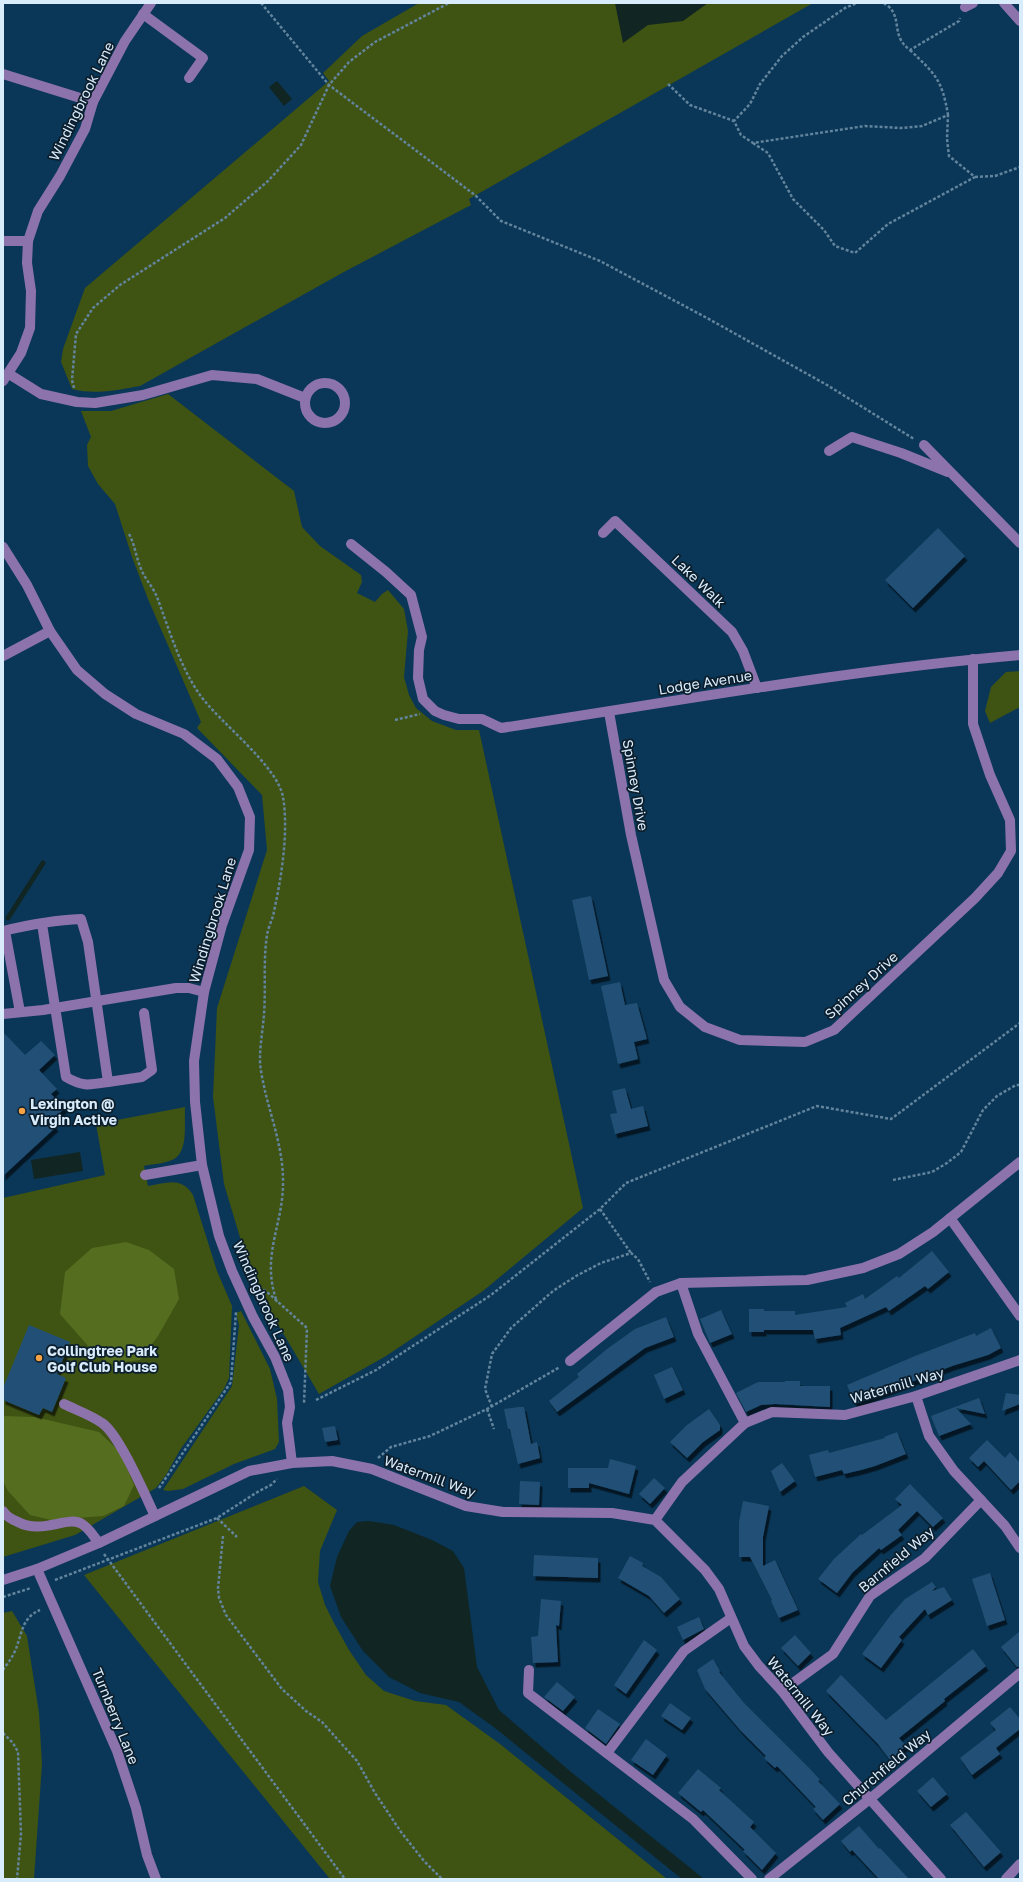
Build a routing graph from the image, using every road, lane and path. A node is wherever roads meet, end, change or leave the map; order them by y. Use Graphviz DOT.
graph roads {
  1 [pos="151,3"];
  2 [pos="261,3"];
  3 [pos="449,3"];
  4 [pos="857,3"];
  5 [pos="884,3"];
  6 [pos="1004,3"];
  7 [pos="969,5"];
  8 [pos="143,14"];
  9 [pos="1020,21"];
  10 [pos="910,50"];
  11 [pos="3,74"];
  12 [pos="189,78"];
  13 [pos="668,84"];
  14 [pos="329,85"];
  15 [pos="93,102"];
  16 [pos="948,114"];
  17 [pos="734,121"];
  18 [pos="753,143"];
  19 [pos="1020,167"];
  20 [pos="975,177"];
  21 [pos="3,241"];
  22 [pos="28,241"];
  23 [pos="6,378"];
  24 [pos="305,398"];
  25 [pos="77,402"];
  26 [pos="924,445"];
  27 [pos="829,451"];
  28 [pos="952,474"];
  29 [pos="603,533"];
  30 [pos="351,544"];
  31 [pos="1020,544"];
  32 [pos="3,546"];
  33 [pos="50,631"];
  34 [pos="1020,655"];
  35 [pos="3,656"];
  36 [pos="973,659"];
  37 [pos="757,688"];
  38 [pos="435,711"];
  39 [pos="609,712"];
  40 [pos="395,720"];
  41 [pos="42,924"];
  42 [pos="4,931"];
  43 [pos="204,992"];
  44 [pos="97,1001"];
  45 [pos="56,1008"];
  46 [pos="20,1012"];
  47 [pos="144,1013"];
  48 [pos="3,1014"];
  49 [pos="264,1014"];
  50 [pos="1020,1023"];
  51 [pos="108,1082"];
  52 [pos="1020,1085"];
  53 [pos="1020,1162"];
  54 [pos="202,1165"];
  55 [pos="145,1175"];
  56 [pos="893,1180"];
  57 [pos="600,1209"];
  58 [pos="950,1218"];
  59 [pos="631,1253"];
  60 [pos="682,1282"];
  61 [pos="250,1292"];
  62 [pos="656,1292"];
  63 [pos="277,1302"];
  64 [pos="236,1308"];
  65 [pos="1020,1316"];
  66 [pos="1020,1360"];
  67 [pos="570,1361"];
  68 [pos="916,1396"];
  69 [pos="316,1400"];
  70 [pos="64,1404"];
  71 [pos="304,1407"];
  72 [pos="492,1407"];
  73 [pos="488,1409"];
  74 [pos="745,1422"];
  75 [pos="494,1429"];
  76 [pos="292,1463"];
  77 [pos="372,1469"];
  78 [pos="159,1488"];
  79 [pos="981,1500"];
  80 [pos="3,1511"];
  81 [pos="155,1516"];
  82 [pos="216,1518"];
  83 [pos="655,1520"];
  84 [pos="223,1536"];
  85 [pos="237,1536"];
  86 [pos="99,1543"];
  87 [pos="1020,1548"];
  88 [pos="107,1560"];
  89 [pos="37,1569"];
  90 [pos="3,1580"];
  91 [pos="44,1584"];
  92 [pos="3,1597"];
  93 [pos="54,1605"];
  94 [pos="731,1618"];
  95 [pos="3,1670"];
  96 [pos="529,1670"];
  97 [pos="1020,1673"];
  98 [pos="782,1691"];
  99 [pos="3,1733"];
  100 [pos="607,1753"];
  101 [pos="871,1798"];
  102 [pos="1020,1864"];
  103 [pos="17,1879"];
  104 [pos="156,1879"];
  105 [pos="345,1879"];
  106 [pos="442,1879"];
  107 [pos="752,1879"];
  108 [pos="768,1879"];
  109 [pos="941,1879"];
  110 [pos="1006,1879"];
  1 -- 8 [label="street, Windingbrook Lane"];
  2 -- 14 [label="path"];
  3 -- 14 [label="path"];
  4 -- 17 [label="path"];
  5 -- 10 [label="path"];
  6 -- 9 [label="street"];
  7 -- 10 [label="path"];
  8 -- 12 [label="street"];
  8 -- 15 [label="street, Windingbrook Lane"];
  10 -- 16 [label="path"];
  11 -- 15 [label="street"];
  13 -- 17 [label="path"];
  14 -- 25 [label="path"];
  14 -- 26 [label="path"];
  15 -- 22 [label="street, Windingbrook Lane"];
  16 -- 18 [label="path"];
  16 -- 20 [label="path"];
  17 -- 18 [label="path"];
  18 -- 20 [label="path"];
  19 -- 20 [label="path"];
  21 -- 22 [label="street"];
  22 -- 23 [label="street, Windingbrook Lane"];
  23 -- 25 [label="street"];
  24 -- 24 [label="street"];
  24 -- 25 [label="street"];
  26 -- 28 [label="street"];
  27 -- 28 [label="street"];
  28 -- 31 [label="street"];
  29 -- 37 [label="street, Lake Walk"];
  30 -- 38 [label="street"];
  32 -- 33 [label="street, Windingbrook Lane"];
  33 -- 35 [label="street"];
  33 -- 43 [label="street, Windingbrook Lane"];
  34 -- 36 [label="street, Lodge Avenue"];
  36 -- 37 [label="street, Lodge Avenue"];
  36 -- 39 [label="street, Spinney Drive"];
  37 -- 39 [label="street, Lodge Avenue"];
  38 -- 39 [label="street, Lodge Avenue"];
  38 -- 40 [label="path"];
  41 -- 42 [label="street"];
  41 -- 44 [label="street"];
  41 -- 45 [label="street"];
  42 -- 46 [label="street"];
  43 -- 44 [label="street"];
  43 -- 54 [label="street, Windingbrook Lane"];
  44 -- 45 [label="street"];
  44 -- 51 [label="street"];
  45 -- 46 [label="street"];
  45 -- 51 [label="street"];
  46 -- 48 [label="street"];
  47 -- 51 [label="street"];
  49 -- 63 [label="path"];
  50 -- 57 [label="path"];
  52 -- 56 [label="path"];
  53 -- 58 [label="street"];
  54 -- 55 [label="street"];
  54 -- 76 [label="street, Windingbrook Lane"];
  57 -- 59 [label="path"];
  57 -- 69 [label="path"];
  58 -- 60 [label="street"];
  58 -- 65 [label="street"];
  59 -- 62 [label="path"];
  59 -- 72 [label="path"];
  60 -- 62 [label="street"];
  60 -- 74 [label="street"];
  61 -- 63 [label="path"];
  62 -- 67 [label="street"];
  63 -- 71 [label="path"];
  64 -- 78 [label="path"];
  66 -- 68 [label="street, Watermill Way"];
  67 -- 72 [label="path"];
  68 -- 74 [label="street, Watermill Way"];
  68 -- 79 [label="street"];
  70 -- 81 [label="street"];
  72 -- 73 [label="path"];
  73 -- 75 [label="path"];
  73 -- 77 [label="path"];
  74 -- 83 [label="street, Watermill Way"];
  76 -- 77 [label="street, Watermill Way"];
  76 -- 81 [label="street"];
  76 -- 82 [label="path"];
  77 -- 83 [label="street, Watermill Way"];
  79 -- 87 [label="street"];
  79 -- 98 [label="street, Barnfield Way"];
  80 -- 86 [label="street"];
  81 -- 86 [label="street"];
  82 -- 85 [label="path"];
  82 -- 88 [label="path"];
  83 -- 94 [label="street, Watermill Way"];
  84 -- 106 [label="path"];
  86 -- 88 [label="path"];
  86 -- 89 [label="street"];
  88 -- 91 [label="path"];
  88 -- 105 [label="path"];
  89 -- 90 [label="street"];
  89 -- 91 [label="street, Turnberry Lane"];
  91 -- 92 [label="path"];
  91 -- 93 [label="street, Turnberry Lane"];
  93 -- 95 [label="path"];
  93 -- 104 [label="street, Turnberry Lane"];
  94 -- 98 [label="street, Watermill Way"];
  94 -- 100 [label="street"];
  96 -- 100 [label="street"];
  97 -- 101 [label="street, Churchfield Way"];
  98 -- 101 [label="street, Watermill Way"];
  99 -- 103 [label="path"];
  100 -- 107 [label="street"];
  101 -- 108 [label="street, Churchfield Way"];
  101 -- 109 [label="street, Watermill Way"];
  102 -- 110 [label="street"];
}
